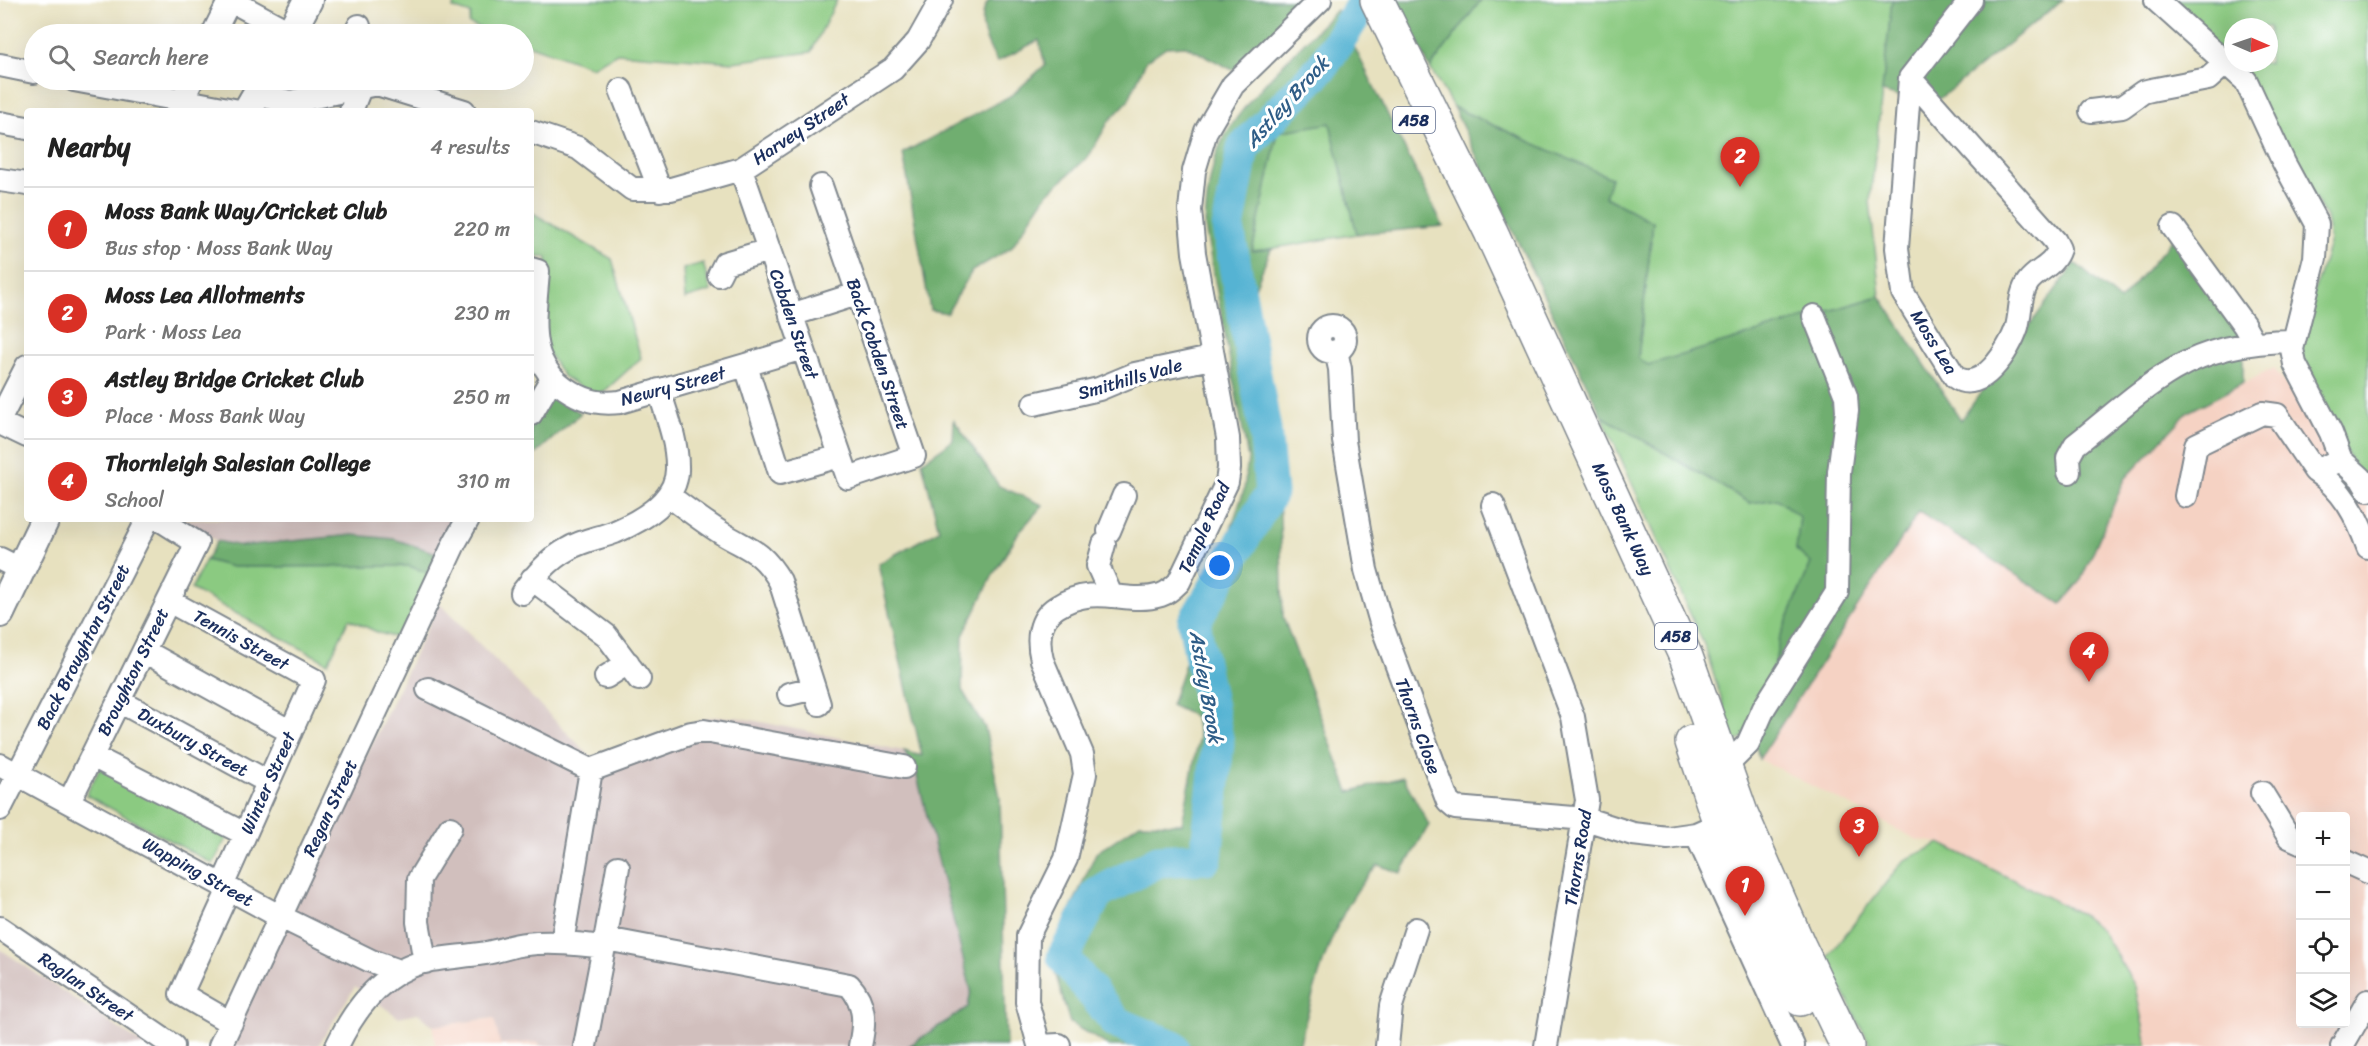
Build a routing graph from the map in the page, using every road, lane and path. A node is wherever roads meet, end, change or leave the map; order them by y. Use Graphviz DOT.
graph roads {
  1 [pos="230,0"];
  2 [pos="308,0"];
  3 [pos="940,0"];
  4 [pos="1320,0"];
  5 [pos="1357,0"];
  6 [pos="1377,0"];
  7 [pos="1971,0"];
  8 [pos="2156,0"];
  9 [pos="218,24"];
  10 [pos="273,24"];
  11 [pos="296,24"];
  12 [pos="2224,61"];
  13 [pos="0,65"];
  14 [pos="2224,65"];
  15 [pos="24,70"];
  16 [pos="2236,72"];
  17 [pos="1910,78"];
  18 [pos="116,90"];
  19 [pos="183,90"];
  20 [pos="398,90"];
  21 [pos="621,90"];
  22 [pos="351,92"];
  23 [pos="252,99"];
  24 [pos="171,103"];
  25 [pos="455,108"];
  26 [pos="2091,111"];
  27 [pos="0,123"];
  28 [pos="24,127"];
  29 [pos="534,133"];
  30 [pos="741,169"];
  31 [pos="0,180"];
  32 [pos="24,184"];
  33 [pos="821,186"];
  34 [pos="660,190"];
  35 [pos="2173,227"];
  36 [pos="769,250"];
  37 [pos="534,269"];
  38 [pos="719,275"];
  39 [pos="857,294"];
  40 [pos="791,315"];
  41 [pos="1814,316"];
  42 [pos="2293,341"];
  43 [pos="2254,343"];
  44 [pos="803,348"];
  45 [pos="1336,351"];
  46 [pos="1211,358"];
  47 [pos="746,366"];
  48 [pos="24,372"];
  49 [pos="552,378"];
  50 [pos="659,390"];
  51 [pos="1043,396"];
  52 [pos="534,409"];
  53 [pos="0,421"];
  54 [pos="24,434"];
  55 [pos="840,456"];
  56 [pos="2341,460"];
  57 [pos="2069,471"];
  58 [pos="2315,471"];
  59 [pos="848,478"];
  60 [pos="2368,490"];
  61 [pos="1124,495"];
  62 [pos="669,496"];
  63 [pos="2186,496"];
  64 [pos="1494,505"];
  65 [pos="43,522"];
  66 [pos="146,522"];
  67 [pos="166,522"];
  68 [pos="466,522"];
  69 [pos="190,532"];
  70 [pos="2368,547"];
  71 [pos="11,564"];
  72 [pos="1112,595"];
  73 [pos="169,601"];
  74 [pos="0,613"];
  75 [pos="144,651"];
  76 [pos="606,677"];
  77 [pos="314,680"];
  78 [pos="428,689"];
  79 [pos="789,694"];
  80 [pos="119,701"];
  81 [pos="291,732"];
  82 [pos="92,756"];
  83 [pos="904,767"];
  84 [pos="9,770"];
  85 [pos="591,770"];
  86 [pos="1716,777"];
  87 [pos="268,782"];
  88 [pos="2262,793"];
  89 [pos="69,802"];
  90 [pos="0,809"];
  91 [pos="1586,819"];
  92 [pos="1719,824"];
  93 [pos="450,828"];
  94 [pos="245,834"];
  95 [pos="2296,840"];
  96 [pos="2350,864"];
  97 [pos="618,867"];
  98 [pos="2368,872"];
  99 [pos="226,888"];
  100 [pos="279,916"];
  101 [pos="0,928"];
  102 [pos="1416,928"];
  103 [pos="562,943"];
  104 [pos="605,943"];
  105 [pos="425,962"];
  106 [pos="399,971"];
  107 [pos="2368,1001"];
  108 [pos="231,1023"];
  109 [pos="1046,1045"];
  110 [pos="173,1046"];
  111 [pos="220,1046"];
  112 [pos="337,1046"];
  113 [pos="585,1046"];
  114 [pos="860,1046"];
  115 [pos="1387,1046"];
  116 [pos="1546,1046"];
  117 [pos="1793,1046"];
  118 [pos="1824,1046"];
  119 [pos="1847,1046"];
  120 [pos="2342,1046"];
  1 -- 9 [label="street"];
  1 -- 10 [label="street"];
  2 -- 11 [label="main road"];
  3 -- 30 [label="street, Harvey Street"];
  4 -- 46 [label="street, Temple Road"];
  5 -- 86 [label="highway, Moss Bank Way / A58"];
  6 -- 86 [label="highway, Moss Bank Way / A58"];
  7 -- 17 [label="street"];
  8 -- 12 [label="street"];
  13 -- 15 [label="street"];
  14 -- 26 [label="street"];
  16 -- 42 [label="street"];
  17 -- 17 [label="street, Moss Lea"];
  18 -- 24 [label="street"];
  19 -- 24 [label="street"];
  20 -- 25 [label="street"];
  21 -- 34 [label="street"];
  22 -- 23 [label="street"];
  23 -- 24 [label="street"];
  27 -- 28 [label="street"];
  29 -- 34 [label="street, Harvey Street"];
  30 -- 34 [label="street, Harvey Street"];
  30 -- 36 [label="street, Cobden Street"];
  31 -- 32 [label="street"];
  33 -- 39 [label="street, Back Cobden Street"];
  35 -- 43 [label="street"];
  36 -- 38 [label="street"];
  36 -- 40 [label="street, Cobden Street"];
  37 -- 49 [label="street, Newry Street"];
  39 -- 40 [label="street"];
  39 -- 59 [label="street, Back Cobden Street"];
  40 -- 44 [label="street, Cobden Street"];
  41 -- 86 [label="street"];
  42 -- 43 [label="street"];
  42 -- 56 [label="street"];
  43 -- 57 [label="street"];
  44 -- 47 [label="street, Newry Street"];
  44 -- 55 [label="street, Cobden Street"];
  45 -- 91 [label="street, Thorns Close"];
  46 -- 51 [label="street, Smithills Vale"];
  46 -- 72 [label="street, Temple Road"];
  47 -- 50 [label="street, Newry Street"];
  47 -- 55 [label="street"];
  48 -- 53 [label="street"];
  49 -- 50 [label="street, Newry Street"];
  49 -- 52 [label="street"];
  50 -- 62 [label="street"];
  53 -- 54 [label="street"];
  55 -- 59 [label="street, Cobden Street"];
  56 -- 58 [label="street"];
  56 -- 60 [label="street"];
  58 -- 63 [label="street"];
  58 -- 70 [label="street"];
  61 -- 72 [label="street"];
  62 -- 76 [label="street"];
  62 -- 79 [label="street"];
  64 -- 91 [label="street, Thorns Road"];
  65 -- 71 [label="main road"];
  66 -- 84 [label="street, Back Broughton Street"];
  67 -- 69 [label="street"];
  68 -- 100 [label="street, Regan Street"];
  69 -- 73 [label="street, Broughton Street"];
  71 -- 74 [label="main road"];
  72 -- 109 [label="street, Temple Road"];
  73 -- 75 [label="street, Broughton Street"];
  73 -- 77 [label="street, Tennis Street"];
  75 -- 80 [label="street, Broughton Street"];
  75 -- 81 [label="street"];
  77 -- 81 [label="street, Winter Street"];
  78 -- 85 [label="street"];
  80 -- 82 [label="street, Broughton Street"];
  80 -- 87 [label="street, Duxbury Street"];
  81 -- 87 [label="street, Winter Street"];
  82 -- 89 [label="street, Broughton Street"];
  82 -- 94 [label="street"];
  83 -- 85 [label="street"];
  84 -- 89 [label="street, Wapping Street"];
  84 -- 90 [label="street, Back Broughton Street"];
  85 -- 103 [label="street"];
  86 -- 92 [label="highway, Moss Bank Way / A58"];
  87 -- 94 [label="street, Winter Street"];
  88 -- 95 [label="street"];
  89 -- 99 [label="street, Wapping Street"];
  91 -- 92 [label="street, Thorns Close"];
  91 -- 116 [label="street, Thorns Road"];
  92 -- 117 [label="street, Moss Bank Way"];
  92 -- 118 [label="highway, Moss Bank Way / A58"];
  92 -- 119 [label="highway, Moss Bank Way / A58"];
  93 -- 105 [label="street"];
  94 -- 99 [label="street, Winter Street"];
  96 -- 98 [label="street"];
  97 -- 104 [label="street"];
  99 -- 100 [label="street, Wapping Street"];
  99 -- 108 [label="street, Winter Street"];
  100 -- 106 [label="street, Wapping Street"];
  100 -- 108 [label="street, Regan Street"];
  101 -- 110 [label="street, Raglan Street"];
  102 -- 115 [label="street"];
  103 -- 104 [label="street"];
  103 -- 105 [label="street"];
  104 -- 113 [label="street"];
  104 -- 114 [label="street"];
  105 -- 106 [label="street"];
  106 -- 112 [label="street"];
  107 -- 120 [label="street"];
  108 -- 111 [label="street, Regan Street"];
}
